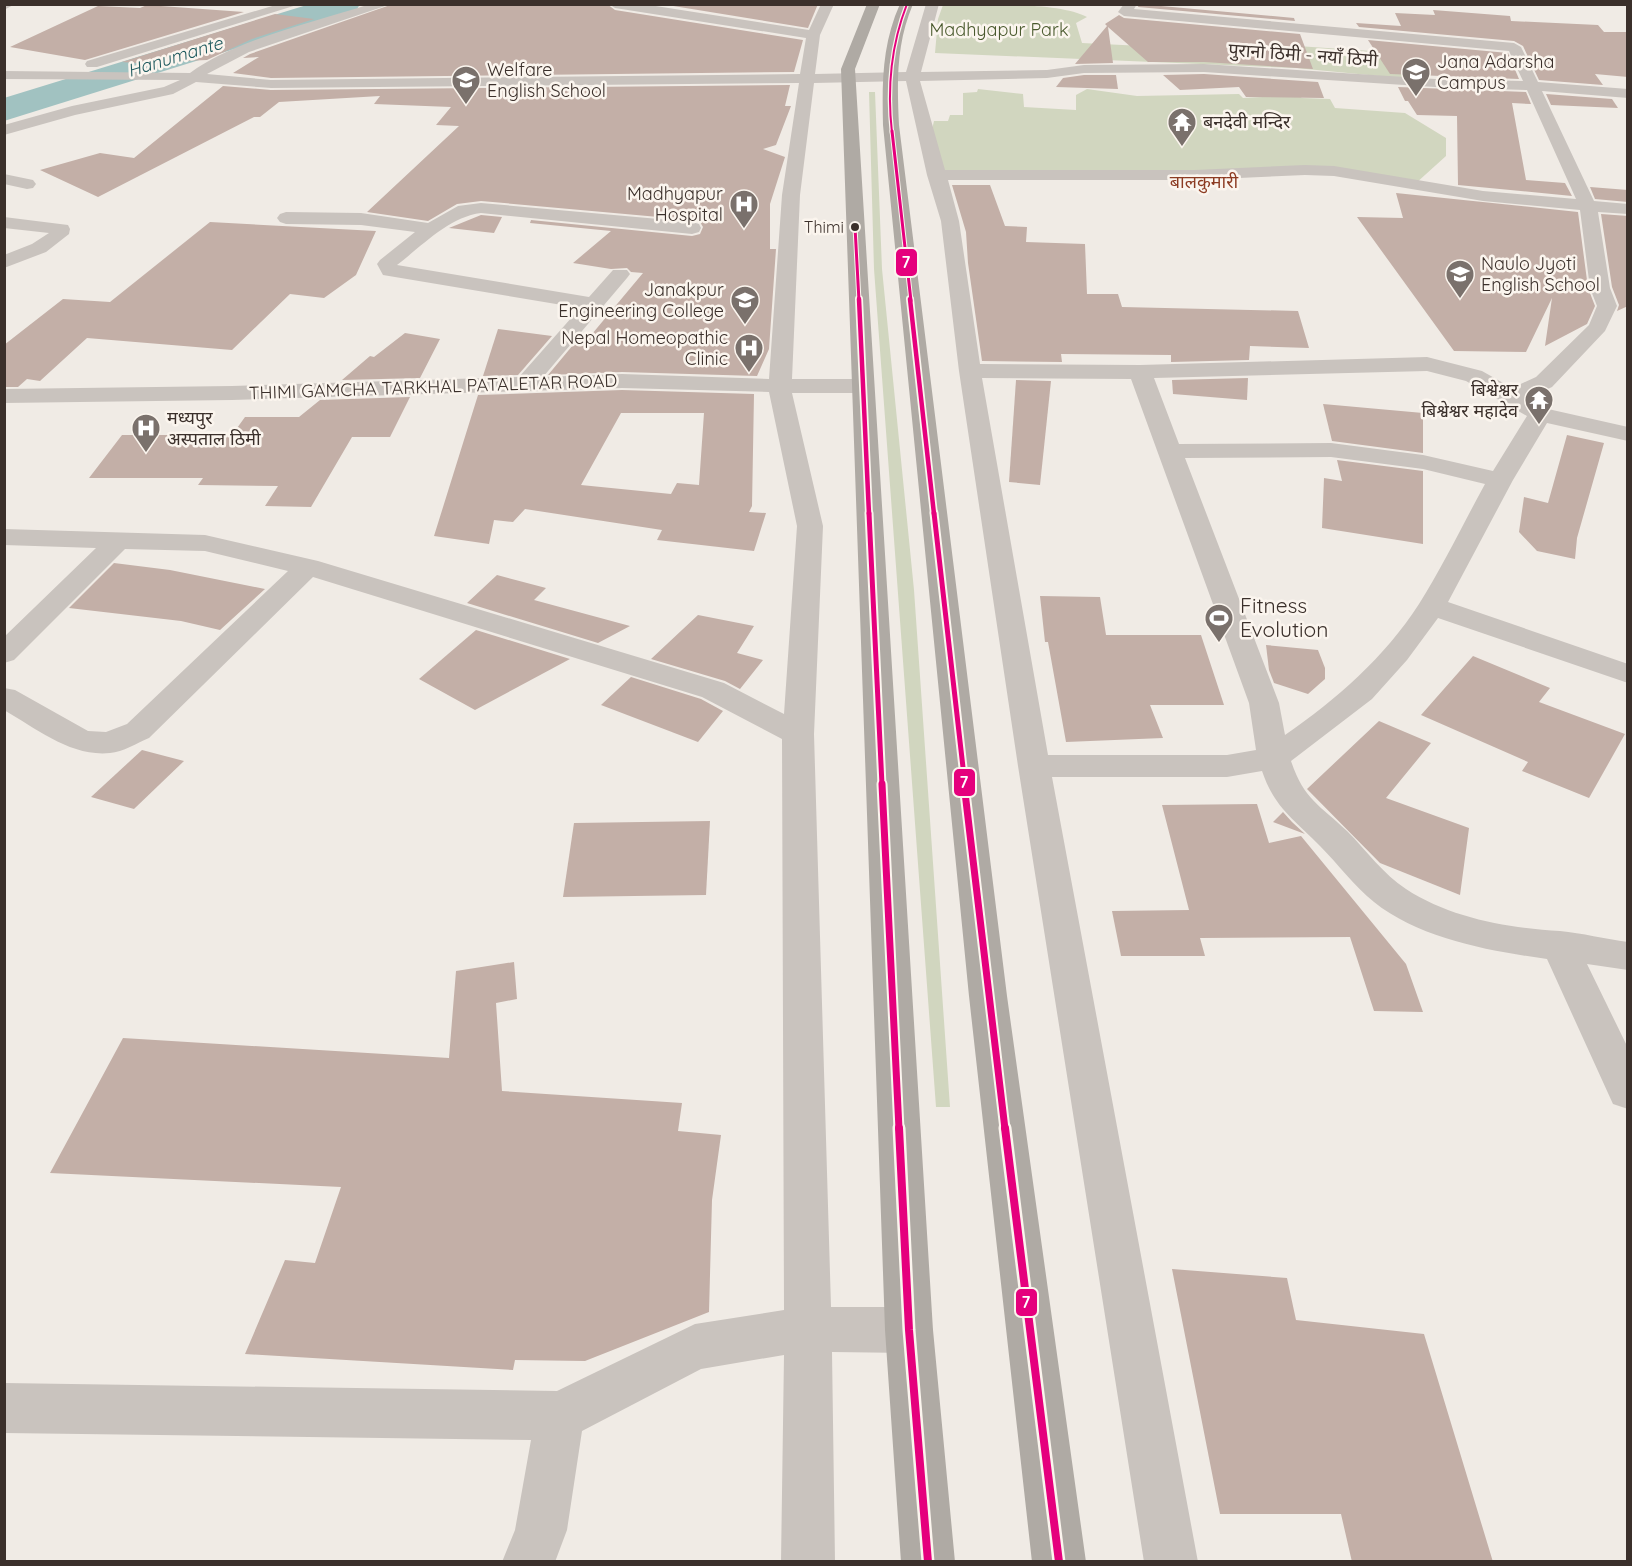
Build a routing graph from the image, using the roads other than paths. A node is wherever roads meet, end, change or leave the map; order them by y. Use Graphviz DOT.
graph roads {
  1 [pos="9,4"];
  2 [pos="294,4"];
  3 [pos="385,4"];
  4 [pos="615,4"];
  5 [pos="828,4"];
  6 [pos="874,4"];
  7 [pos="907,4"];
  8 [pos="933,4"];
  9 [pos="1131,4"];
  10 [pos="4,6"];
  11 [pos="813,35"];
  12 [pos="992,60"];
  13 [pos="907,65"];
  14 [pos="1084,69"];
  15 [pos="68,70"];
  16 [pos="4,75"];
  17 [pos="186,77"];
  18 [pos="848,77"];
  19 [pos="807,78"];
  20 [pos="1531,87"];
  21 [pos="1628,94"];
  22 [pos="4,130"];
  23 [pos="936,176"];
  24 [pos="4,179"];
  25 [pos="27,184"];
  26 [pos="1588,206"];
  27 [pos="1628,209"];
  28 [pos="285,218"];
  29 [pos="4,222"];
  30 [pos="692,228"];
  31 [pos="431,229"];
  32 [pos="4,262"];
  33 [pos="620,274"];
  34 [pos="594,304"];
  35 [pos="1624,323"];
  36 [pos="1598,327"];
  37 [pos="970,370"];
  38 [pos="1140,372"];
  39 [pos="526,383"];
  40 [pos="862,386"];
  41 [pos="780,387"];
  42 [pos="4,396"];
  43 [pos="1510,398"];
  44 [pos="1540,414"];
  45 [pos="1628,434"];
  46 [pos="1170,451"];
  47 [pos="1500,480"];
  48 [pos="4,537"];
  49 [pos="120,538"];
  50 [pos="308,567"];
  51 [pos="1432,606"];
  52 [pos="4,654"];
  53 [pos="1628,674"];
  54 [pos="4,697"];
  55 [pos="798,734"];
  56 [pos="1274,758"];
  57 [pos="1034,766"];
  58 [pos="1559,945"];
  59 [pos="1628,956"];
  60 [pos="1628,1092"];
  61 [pos="808,1329"];
  62 [pos="909,1330"];
  63 [pos="4,1408"];
  64 [pos="560,1416"];
  65 [pos="528,1562"];
  66 [pos="807,1562"];
  67 [pos="928,1562"];
  68 [pos="1059,1562"];
  69 [pos="1171,1562"];
  1 -- 10 [label="street"];
  2 -- 15 [label="street"];
  3 -- 17 [label="street"];
  4 -- 11 [label="street"];
  5 -- 11 [label="street"];
  6 -- 18 [label="highway"];
  7 -- 13 [label="highway"];
  8 -- 13 [label="street"];
  9 -- 20 [label="street"];
  11 -- 19 [label="street"];
  12 -- 14 [label="street, पुरानो ठिमी - नयाँ ठिमी"];
  13 -- 14 [label="street, पुरानो ठिमी - नयाँ ठिमी"];
  13 -- 18 [label="street, पुरानो ठिमी - नयाँ ठिमी"];
  13 -- 23 [label="street"];
  13 -- 68 [label="highway"];
  14 -- 20 [label="street, पुरानो ठिमी - नयाँ ठिमी"];
  15 -- 16 [label="street"];
  15 -- 17 [label="street"];
  17 -- 19 [label="street"];
  17 -- 22 [label="street"];
  18 -- 19 [label="street"];
  18 -- 40 [label="highway"];
  19 -- 41 [label="street"];
  20 -- 21 [label="street, पुरानो ठिमी - नयाँ ठिमी"];
  20 -- 26 [label="street"];
  23 -- 26 [label="street"];
  23 -- 37 [label="street"];
  24 -- 25 [label="street"];
  26 -- 27 [label="street"];
  26 -- 36 [label="street"];
  28 -- 31 [label="street"];
  29 -- 32 [label="street"];
  30 -- 31 [label="street"];
  31 -- 34 [label="street"];
  33 -- 34 [label="street"];
  34 -- 39 [label="street"];
  35 -- 36 [label="street"];
  36 -- 43 [label="street"];
  37 -- 38 [label="street"];
  37 -- 57 [label="street"];
  38 -- 43 [label="street"];
  38 -- 46 [label="street"];
  39 -- 41 [label="street, THIMI GAMCHA TARKHAL PATALETAR ROAD"];
  39 -- 42 [label="street, THIMI GAMCHA TARKHAL PATALETAR ROAD"];
  40 -- 41 [label="street, THIMI GAMCHA TARKHAL PATALETAR ROAD"];
  40 -- 62 [label="highway"];
  41 -- 55 [label="street"];
  43 -- 44 [label="street"];
  44 -- 45 [label="street"];
  44 -- 47 [label="street"];
  46 -- 47 [label="street"];
  46 -- 56 [label="street"];
  47 -- 51 [label="street"];
  48 -- 49 [label="street"];
  49 -- 50 [label="street"];
  49 -- 52 [label="street"];
  50 -- 54 [label="street"];
  50 -- 55 [label="street"];
  51 -- 53 [label="street"];
  51 -- 56 [label="street"];
  55 -- 61 [label="street"];
  56 -- 57 [label="street"];
  56 -- 58 [label="street"];
  57 -- 69 [label="street"];
  58 -- 59 [label="street"];
  58 -- 60 [label="street"];
  61 -- 62 [label="street"];
  61 -- 64 [label="street"];
  61 -- 66 [label="street"];
  62 -- 67 [label="highway"];
  63 -- 64 [label="street"];
  64 -- 65 [label="street"];
}
